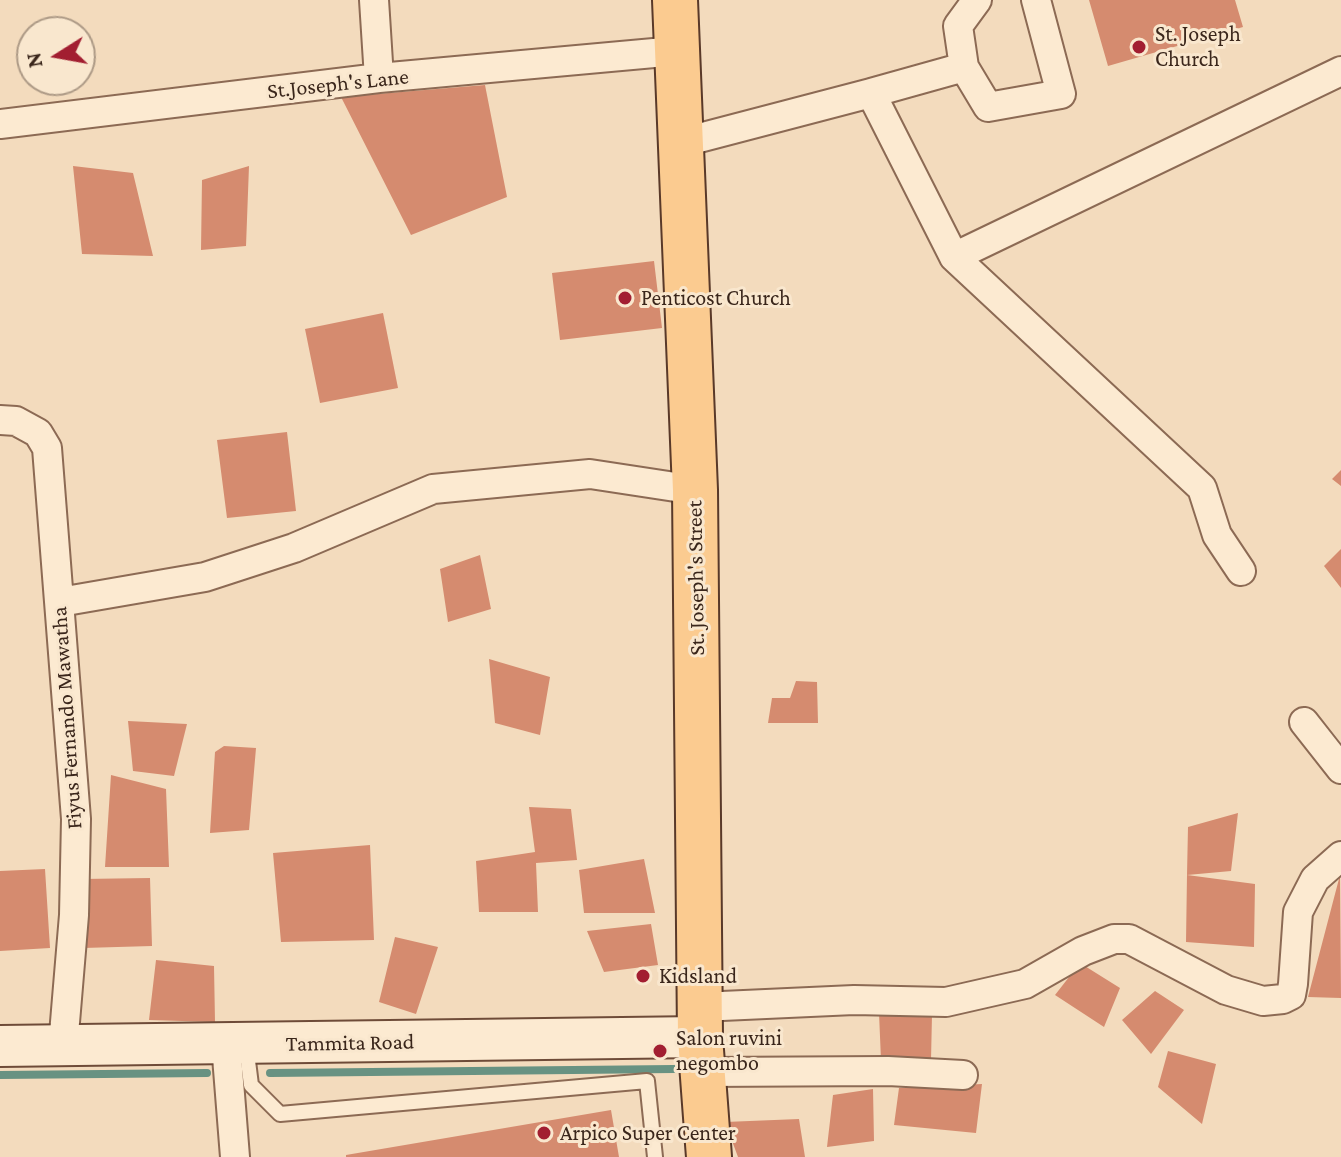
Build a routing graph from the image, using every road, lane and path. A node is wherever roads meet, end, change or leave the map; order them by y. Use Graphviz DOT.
graph roads {
  1 [pos="374,0"];
  2 [pos="675,0"];
  3 [pos="977,0"];
  4 [pos="1036,0"];
  5 [pos="676,51"];
  6 [pos="964,67"];
  7 [pos="1341,71"];
  8 [pos="379,78"];
  9 [pos="871,93"];
  10 [pos="0,124"];
  11 [pos="680,143"];
  12 [pos="954,257"];
  13 [pos="0,420"];
  14 [pos="695,490"];
  15 [pos="1241,571"];
  16 [pos="60,602"];
  17 [pos="1304,722"];
  18 [pos="1341,769"];
  19 [pos="1341,856"];
  20 [pos="701,1039"];
  21 [pos="236,1044"];
  22 [pos="0,1046"];
  23 [pos="63,1046"];
  24 [pos="963,1075"];
  25 [pos="235,1157"];
  26 [pos="655,1157"];
  27 [pos="709,1157"];
  1 -- 8 [label="street"];
  2 -- 5 [label="main road, St. Joseph's Street"];
  3 -- 6 [label="street"];
  4 -- 6 [label="street"];
  5 -- 8 [label="street, St.Joseph's Lane"];
  5 -- 11 [label="main road, St. Joseph's Street"];
  6 -- 9 [label="street"];
  7 -- 12 [label="street"];
  8 -- 10 [label="street, St.Joseph's Lane"];
  9 -- 11 [label="street"];
  9 -- 12 [label="street"];
  11 -- 14 [label="main road, St. Joseph's Street"];
  12 -- 15 [label="street"];
  13 -- 16 [label="street, Fiyus Fernando Mawatha"];
  14 -- 16 [label="street"];
  14 -- 20 [label="main road, St. Joseph's Street"];
  16 -- 23 [label="street, Fiyus Fernando Mawatha"];
  17 -- 18 [label="street"];
  19 -- 20 [label="street"];
  20 -- 21 [label="street, Tammita Road"];
  20 -- 24 [label="street"];
  20 -- 27 [label="main road, St. Joseph's Street"];
  21 -- 23 [label="street, Tammita Road"];
  21 -- 25 [label="street"];
  21 -- 26 [label="lane"];
  22 -- 23 [label="street, Tammita Road"];
}
